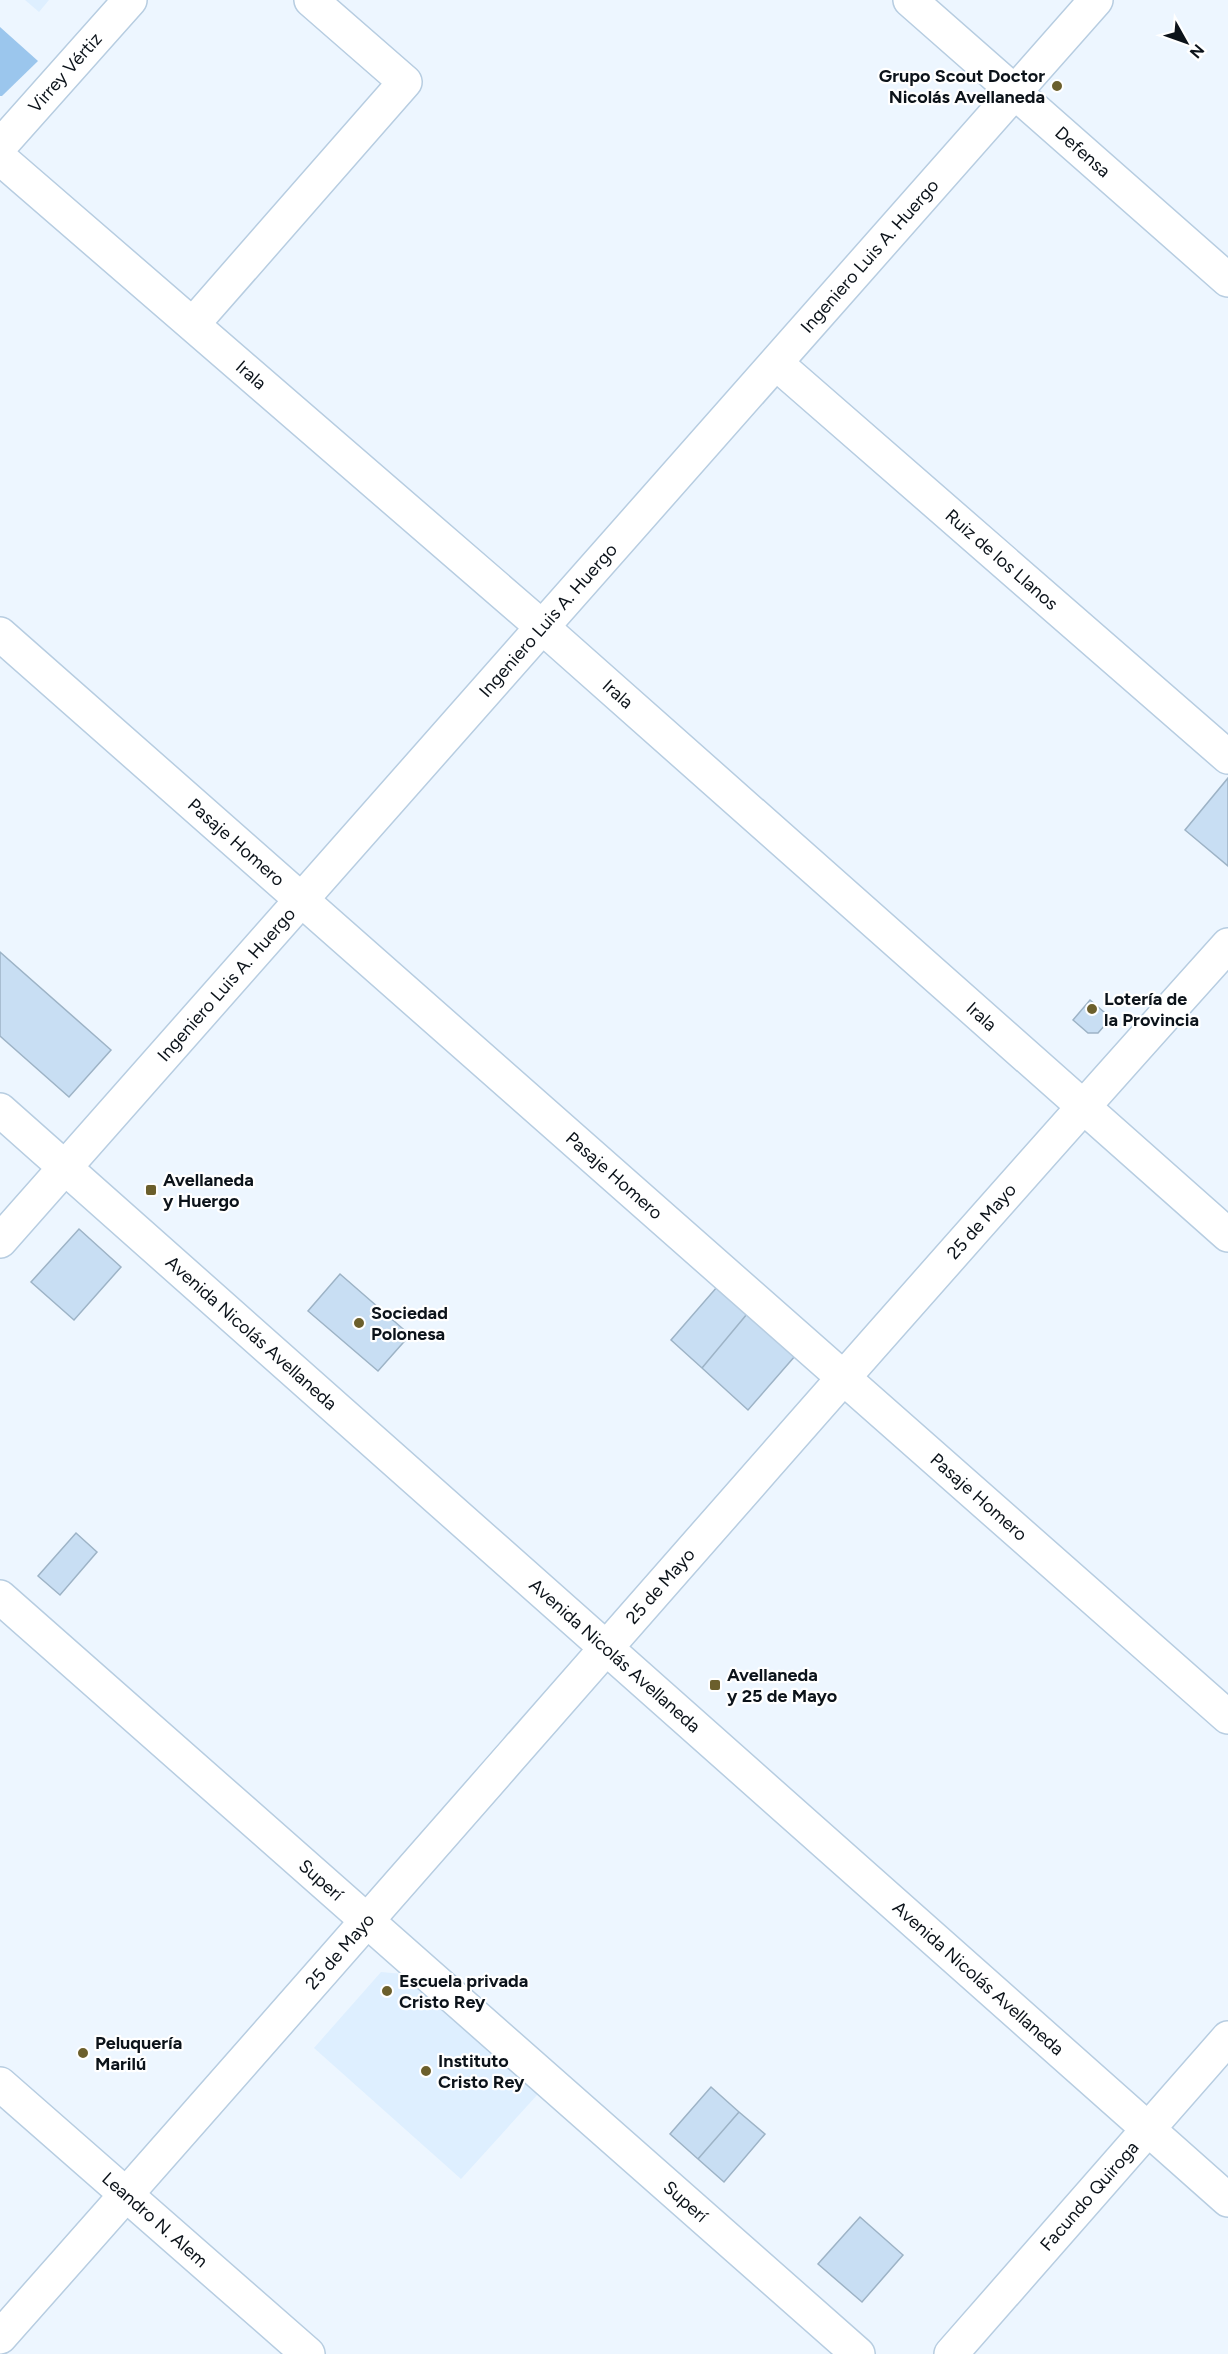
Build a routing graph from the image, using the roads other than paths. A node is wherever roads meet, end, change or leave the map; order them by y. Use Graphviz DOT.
graph roads {
  1 [pos="130,0"];
  2 [pos="311,0"];
  3 [pos="910,0"];
  4 [pos="1096,0"];
  5 [pos="1015,93"];
  6 [pos="0,146"];
  7 [pos="0,158"];
  8 [pos="1228,280"];
  9 [pos="193,324"];
  10 [pos="777,364"];
  11 [pos="541,626"];
  12 [pos="0,634"];
  13 [pos="1228,756"];
  14 [pos="299,899"];
  15 [pos="1228,945"];
  16 [pos="1082,1107"];
  17 [pos="0,1110"];
  18 [pos="64,1167"];
  19 [pos="1228,1235"];
  20 [pos="0,1241"];
  21 [pos="843,1376"];
  22 [pos="0,1597"];
  23 [pos="608,1649"];
  24 [pos="1228,1717"];
  25 [pos="368,1921"];
  26 [pos="1228,2038"];
  27 [pos="0,2084"];
  28 [pos="1147,2130"];
  29 [pos="126,2195"];
  30 [pos="1228,2200"];
  31 [pos="0,2337"];
  32 [pos="308,2354"];
  33 [pos="858,2354"];
  34 [pos="951,2354"];
  1 -- 6 [label="street, Virrey Vértiz"];
  2 -- 9 [label="street"];
  3 -- 5 [label="street, Defensa"];
  4 -- 5 [label="street, Ingeniero Luis A. Huergo"];
  5 -- 8 [label="street, Defensa"];
  5 -- 10 [label="street, Ingeniero Luis A. Huergo"];
  7 -- 9 [label="street, Irala"];
  9 -- 11 [label="street, Irala"];
  10 -- 11 [label="street, Ingeniero Luis A. Huergo"];
  10 -- 13 [label="street, Ruiz de los Llanos"];
  11 -- 14 [label="street, Ingeniero Luis A. Huergo"];
  11 -- 16 [label="street, Irala"];
  12 -- 14 [label="street, Pasaje Homero"];
  14 -- 18 [label="street, Ingeniero Luis A. Huergo"];
  14 -- 21 [label="street, Pasaje Homero"];
  15 -- 16 [label="street, 25 de Mayo"];
  16 -- 19 [label="street, Irala"];
  16 -- 21 [label="street, 25 de Mayo"];
  17 -- 18 [label="street, Avenida Nicolás Avellaneda"];
  18 -- 20 [label="street, Ingeniero Luis A. Huergo"];
  18 -- 23 [label="street, Avenida Nicolás Avellaneda"];
  21 -- 23 [label="street, 25 de Mayo"];
  21 -- 24 [label="street, Pasaje Homero"];
  22 -- 25 [label="street, Superí"];
  23 -- 25 [label="street, 25 de Mayo"];
  23 -- 28 [label="street, Avenida Nicolás Avellaneda"];
  25 -- 29 [label="street, 25 de Mayo"];
  25 -- 33 [label="street, Superí"];
  26 -- 28 [label="street, Facundo Quiroga"];
  27 -- 29 [label="street, Leandro N. Alem"];
  28 -- 30 [label="street, Avenida Nicolás Avellaneda"];
  28 -- 34 [label="street, Facundo Quiroga"];
  29 -- 31 [label="street, 25 de Mayo"];
  29 -- 32 [label="street, Leandro N. Alem"];
}
